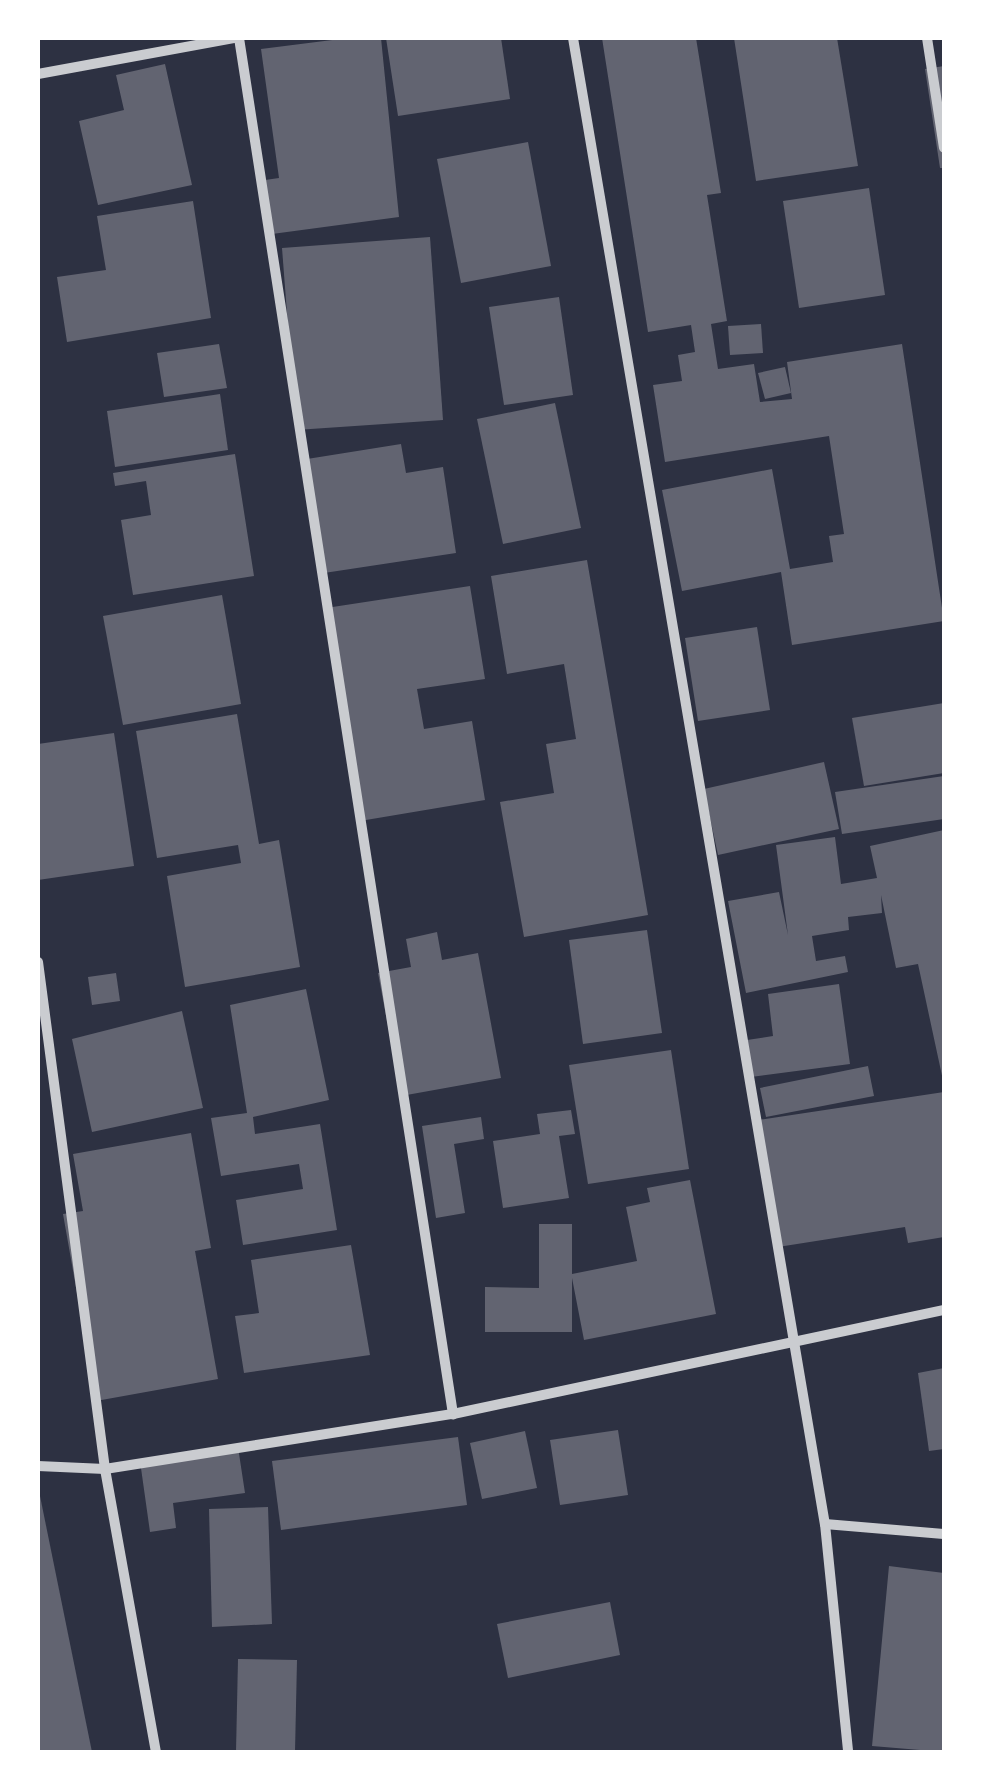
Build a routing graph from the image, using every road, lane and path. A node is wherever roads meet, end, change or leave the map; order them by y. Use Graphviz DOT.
graph roads {
  1 [pos="236,38"];
  2 [pos="573,38"];
  3 [pos="927,38"];
  4 [pos="38,74"];
  5 [pos="944,148"];
  6 [pos="38,962"];
  7 [pos="944,1310"];
  8 [pos="794,1342"];
  9 [pos="453,1414"];
  10 [pos="38,1466"];
  11 [pos="106,1469"];
  12 [pos="825,1524"];
  13 [pos="944,1534"];
  14 [pos="156,1752"];
  15 [pos="848,1752"];
  1 -- 4 [label="street"];
  1 -- 9 [label="street"];
  2 -- 8 [label="street"];
  3 -- 5 [label="street"];
  6 -- 11 [label="street"];
  7 -- 8 [label="street"];
  8 -- 9 [label="street"];
  8 -- 12 [label="street"];
  9 -- 11 [label="street"];
  10 -- 11 [label="street"];
  11 -- 14 [label="street"];
  12 -- 13 [label="street"];
  12 -- 15 [label="street"];
}
